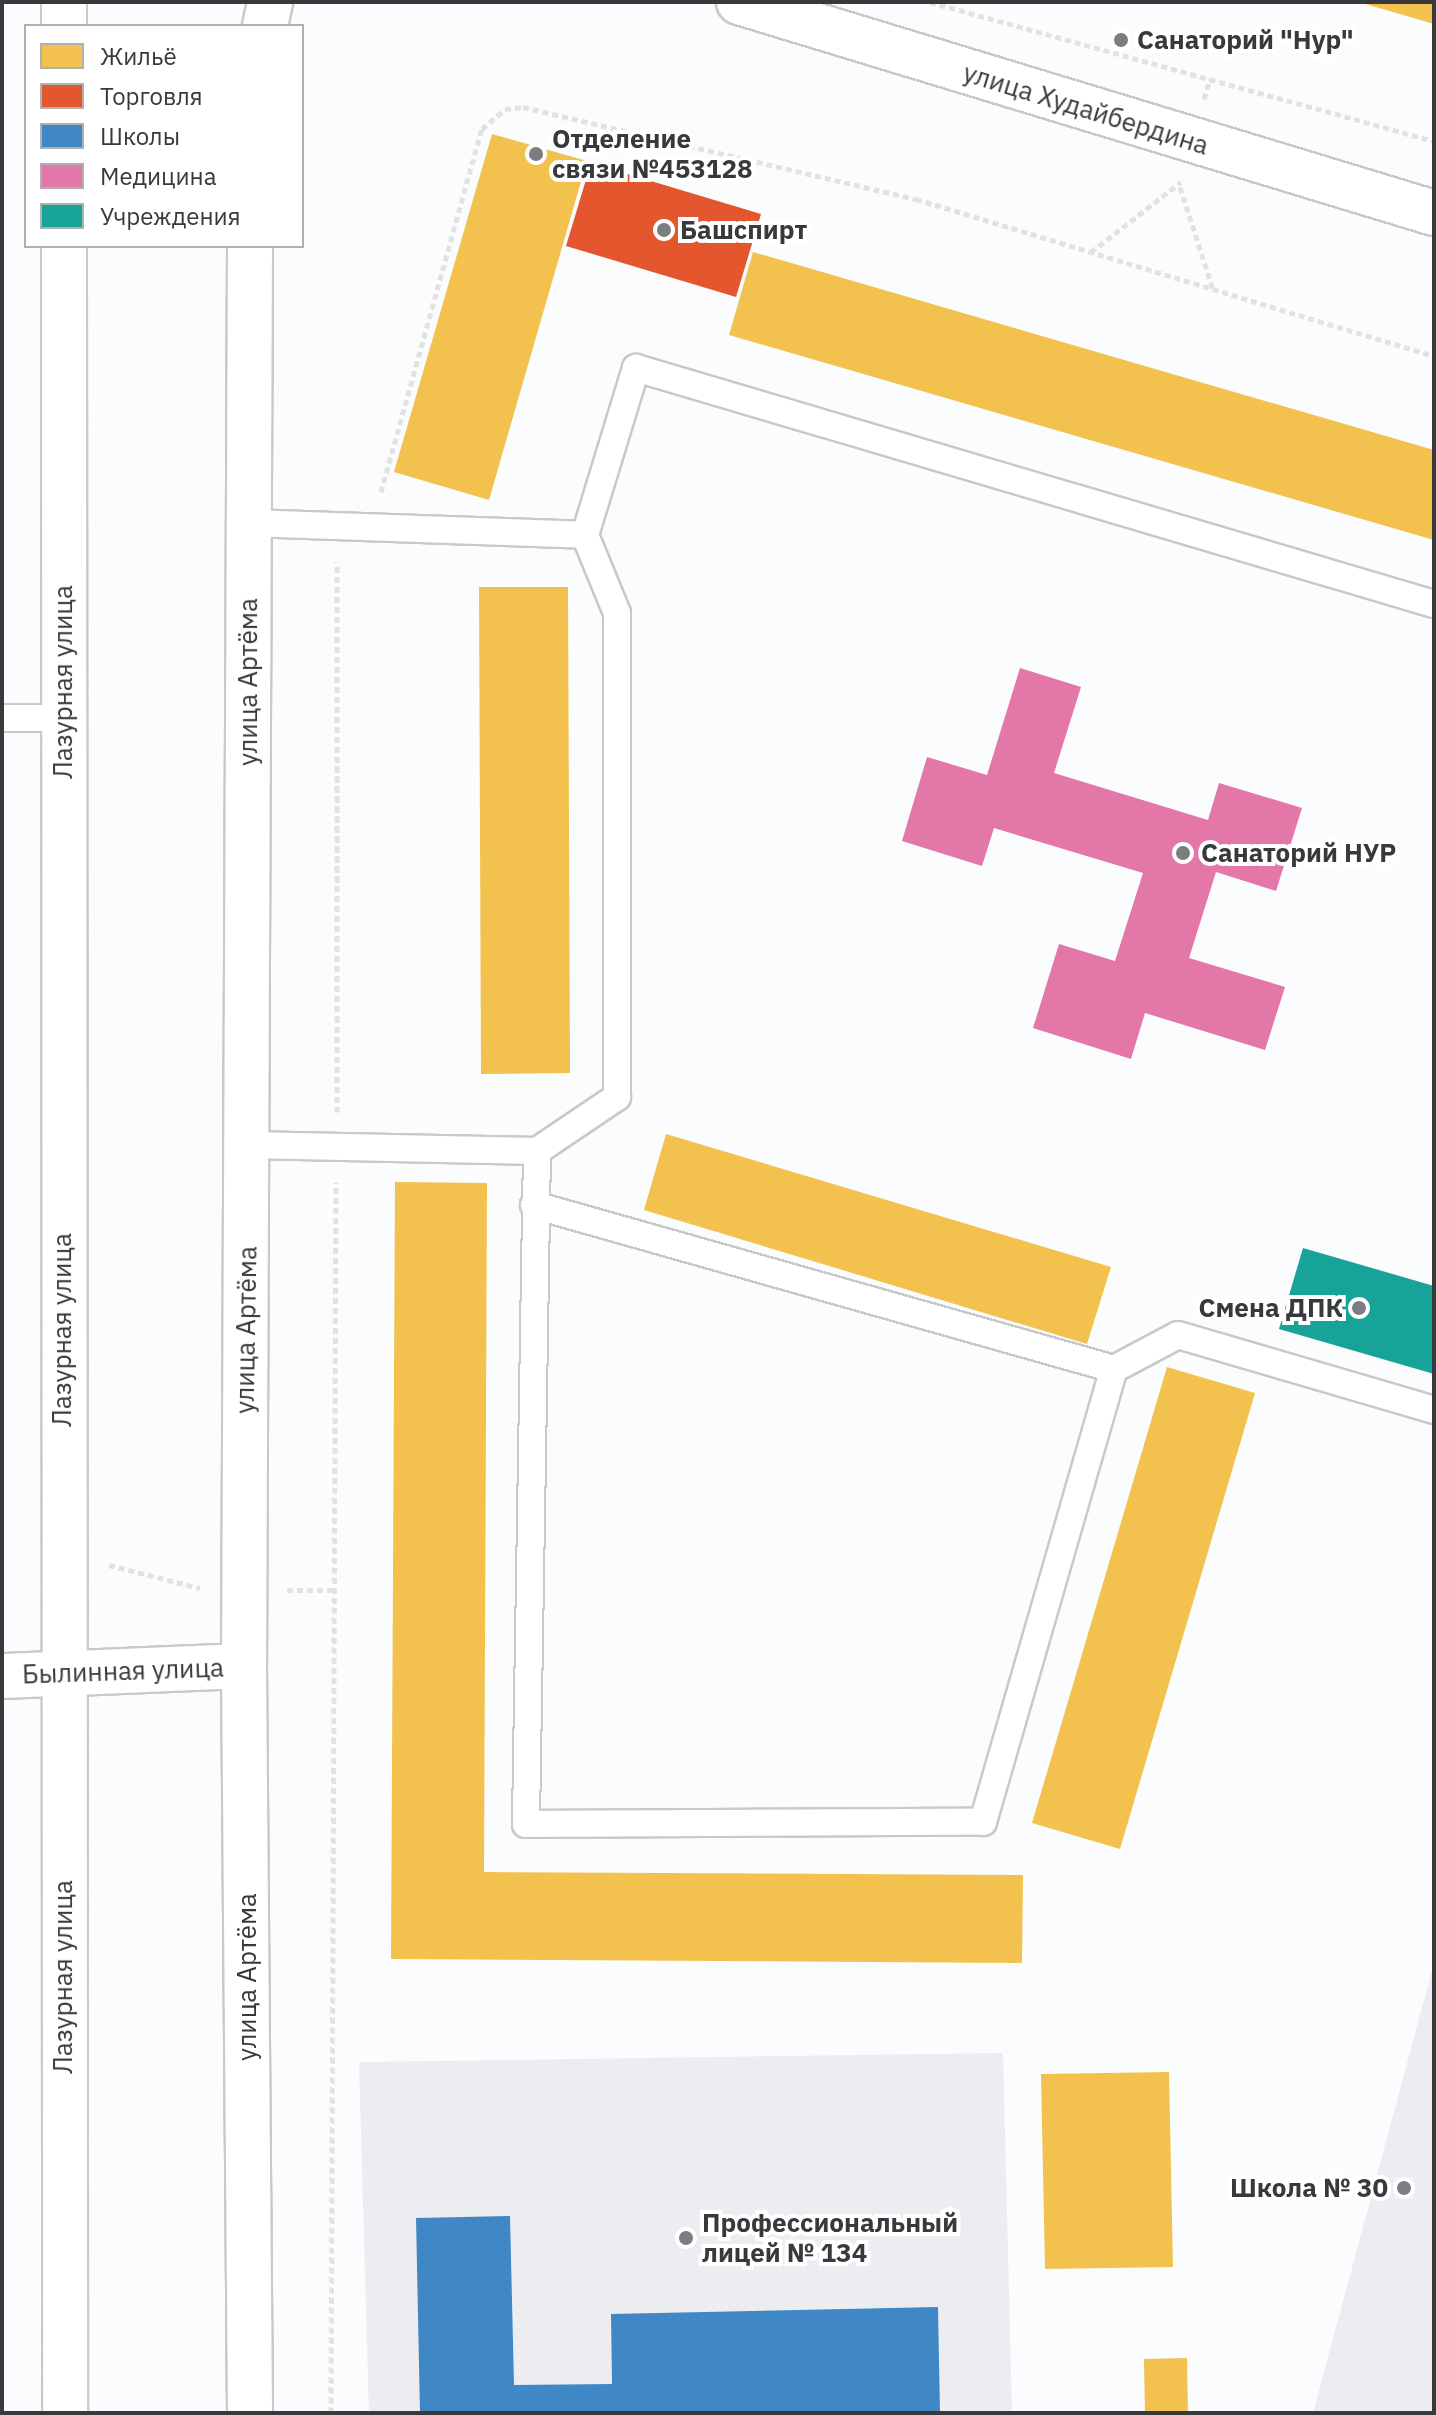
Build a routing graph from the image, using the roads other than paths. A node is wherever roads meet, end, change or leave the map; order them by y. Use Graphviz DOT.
graph roads {
  1 [pos="64,2"];
  2 [pos="270,2"];
  3 [pos="739,2"];
  4 [pos="64,24"];
  5 [pos="265,24"];
  6 [pos="1434,213"];
  7 [pos="64,248"];
  8 [pos="250,248"];
  9 [pos="248,523"];
  10 [pos="585,535"];
  11 [pos="1434,604"];
  12 [pos="2,718"];
  13 [pos="63,718"];
  14 [pos="248,1145"];
  15 [pos="537,1151"];
  16 [pos="534,1205"];
  17 [pos="1114,1369"];
  18 [pos="1434,1410"];
  19 [pos="244,1666"];
  20 [pos="2,1676"];
  21 [pos="61,1676"];
  22 [pos="65,2413"];
  23 [pos="250,2413"];
  1 -- 4 [label="main road"];
  2 -- 5 [label="main road"];
  3 -- 6 [label="main road, улица Худайбердина"];
  7 -- 13 [label="main road, Лазурная улица"];
  8 -- 9 [label="main road, улица Артёма"];
  9 -- 10 [label="lane"];
  9 -- 14 [label="main road, улица Артёма"];
  10 -- 11 [label="lane"];
  10 -- 15 [label="lane"];
  12 -- 13 [label="lane"];
  13 -- 21 [label="main road, Лазурная улица"];
  14 -- 15 [label="lane"];
  14 -- 19 [label="main road, улица Артёма"];
  15 -- 16 [label="lane"];
  16 -- 17 [label="lane"];
  16 -- 17 [label="lane"];
  17 -- 18 [label="lane"];
  19 -- 21 [label="main road, Былинная улица"];
  19 -- 23 [label="main road, улица Артёма"];
  20 -- 21 [label="main road, Былинная улица"];
  21 -- 22 [label="main road, Лазурная улица"];
}
